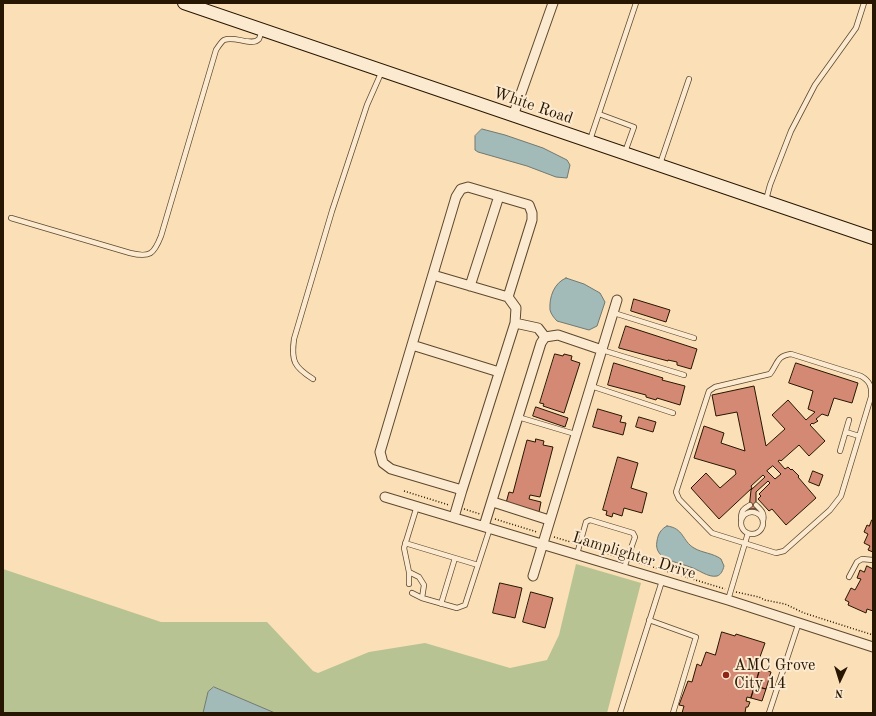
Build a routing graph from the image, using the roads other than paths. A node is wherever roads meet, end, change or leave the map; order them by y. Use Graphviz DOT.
graph roads {
  1 [pos="184,3"];
  2 [pos="553,3"];
  3 [pos="636,3"];
  4 [pos="864,3"];
  5 [pos="262,30"];
  6 [pos="382,71"];
  7 [pos="689,79"];
  8 [pos="598,114"];
  9 [pos="513,116"];
  10 [pos="589,142"];
  11 [pos="624,154"];
  12 [pos="660,166"];
  13 [pos="498,196"];
  14 [pos="765,202"];
  15 [pos="11,218"];
  16 [pos="873,238"];
  17 [pos="433,275"];
  18 [pos="470,286"];
  19 [pos="508,297"];
  20 [pos="617,300"];
  21 [pos="614,312"];
  22 [pos="515,322"];
  23 [pos="545,337"];
  24 [pos="694,338"];
  25 [pos="412,345"];
  26 [pos="602,350"];
  27 [pos="499,372"];
  28 [pos="684,375"];
  29 [pos="313,379"];
  30 [pos="591,386"];
  31 [pos="673,413"];
  32 [pos="518,417"];
  33 [pos="849,420"];
  34 [pos="846,432"];
  35 [pos="575,434"];
  36 [pos="859,436"];
  37 [pos="840,451"];
  38 [pos="462,490"];
  39 [pos="385,497"];
  40 [pos="492,502"];
  41 [pos="750,505"];
  42 [pos="756,505"];
  43 [pos="417,506"];
  44 [pos="454,517"];
  45 [pos="549,520"];
  46 [pos="741,521"];
  47 [pos="763,523"];
  48 [pos="487,527"];
  49 [pos="748,533"];
  50 [pos="405,543"];
  51 [pos="745,543"];
  52 [pos="542,544"];
  53 [pos="577,554"];
  54 [pos="455,558"];
  55 [pos="873,560"];
  56 [pos="626,564"];
  57 [pos="478,565"];
  58 [pos="409,572"];
  59 [pos="533,576"];
  60 [pos="849,577"];
  61 [pos="662,581"];
  62 [pos="409,584"];
  63 [pos="412,593"];
  64 [pos="422,598"];
  65 [pos="728,600"];
  66 [pos="441,604"];
  67 [pos="649,620"];
  68 [pos="799,622"];
  69 [pos="873,647"];
  70 [pos="620,713"];
  71 [pos="673,713"];
  72 [pos="769,713"];
  1 -- 5 [label="street, White Road"];
  2 -- 9 [label="street"];
  3 -- 8 [label="lane"];
  4 -- 14 [label="lane"];
  5 -- 6 [label="street, White Road"];
  5 -- 15 [label="lane"];
  6 -- 9 [label="street, White Road"];
  6 -- 29 [label="lane"];
  7 -- 12 [label="lane"];
  8 -- 10 [label="lane"];
  8 -- 11 [label="lane"];
  9 -- 10 [label="street, White Road"];
  10 -- 11 [label="street, White Road"];
  11 -- 12 [label="street, White Road"];
  12 -- 14 [label="street, White Road"];
  13 -- 17 [label="street"];
  13 -- 18 [label="street"];
  13 -- 19 [label="street"];
  14 -- 16 [label="street, White Road"];
  17 -- 18 [label="street"];
  17 -- 25 [label="street"];
  18 -- 19 [label="street"];
  19 -- 22 [label="street"];
  20 -- 21 [label="street"];
  21 -- 24 [label="lane"];
  21 -- 26 [label="street"];
  22 -- 23 [label="street"];
  22 -- 27 [label="street"];
  23 -- 26 [label="street"];
  23 -- 32 [label="street"];
  25 -- 27 [label="street"];
  25 -- 38 [label="street"];
  26 -- 28 [label="lane"];
  26 -- 30 [label="street"];
  27 -- 38 [label="street"];
  30 -- 31 [label="lane"];
  30 -- 35 [label="street"];
  32 -- 35 [label="lane"];
  32 -- 40 [label="street"];
  33 -- 34 [label="lane"];
  34 -- 36 [label="lane"];
  34 -- 37 [label="lane"];
  35 -- 45 [label="street"];
  36 -- 51 [label="lane"];
  36 -- 51 [label="lane"];
  38 -- 44 [label="street"];
  39 -- 43 [label="street, Lamplighter Drive"];
  40 -- 45 [label="street"];
  40 -- 48 [label="street"];
  41 -- 46 [label="lane"];
  42 -- 47 [label="lane"];
  43 -- 44 [label="street, Lamplighter Drive"];
  43 -- 50 [label="lane"];
  44 -- 48 [label="street, Lamplighter Drive"];
  45 -- 52 [label="street"];
  46 -- 47 [label="lane"];
  46 -- 49 [label="lane"];
  47 -- 49 [label="lane"];
  48 -- 52 [label="street, Lamplighter Drive"];
  48 -- 57 [label="lane"];
  49 -- 51 [label="lane"];
  50 -- 54 [label="lane"];
  50 -- 58 [label="lane"];
  51 -- 65 [label="lane"];
  52 -- 53 [label="street, Lamplighter Drive"];
  52 -- 59 [label="street"];
  53 -- 56 [label="street, Lamplighter Drive"];
  53 -- 56 [label="lane"];
  54 -- 57 [label="lane"];
  54 -- 66 [label="lane"];
  55 -- 60 [label="lane"];
  56 -- 61 [label="street, Lamplighter Drive"];
  57 -- 66 [label="lane"];
  58 -- 62 [label="lane"];
  58 -- 64 [label="lane"];
  61 -- 65 [label="street, Lamplighter Drive"];
  61 -- 67 [label="lane"];
  63 -- 64 [label="lane"];
  64 -- 66 [label="lane"];
  65 -- 68 [label="street, Lamplighter Drive"];
  67 -- 70 [label="lane"];
  67 -- 71 [label="lane"];
  68 -- 69 [label="street, Lamplighter Drive"];
  68 -- 72 [label="lane"];
}
